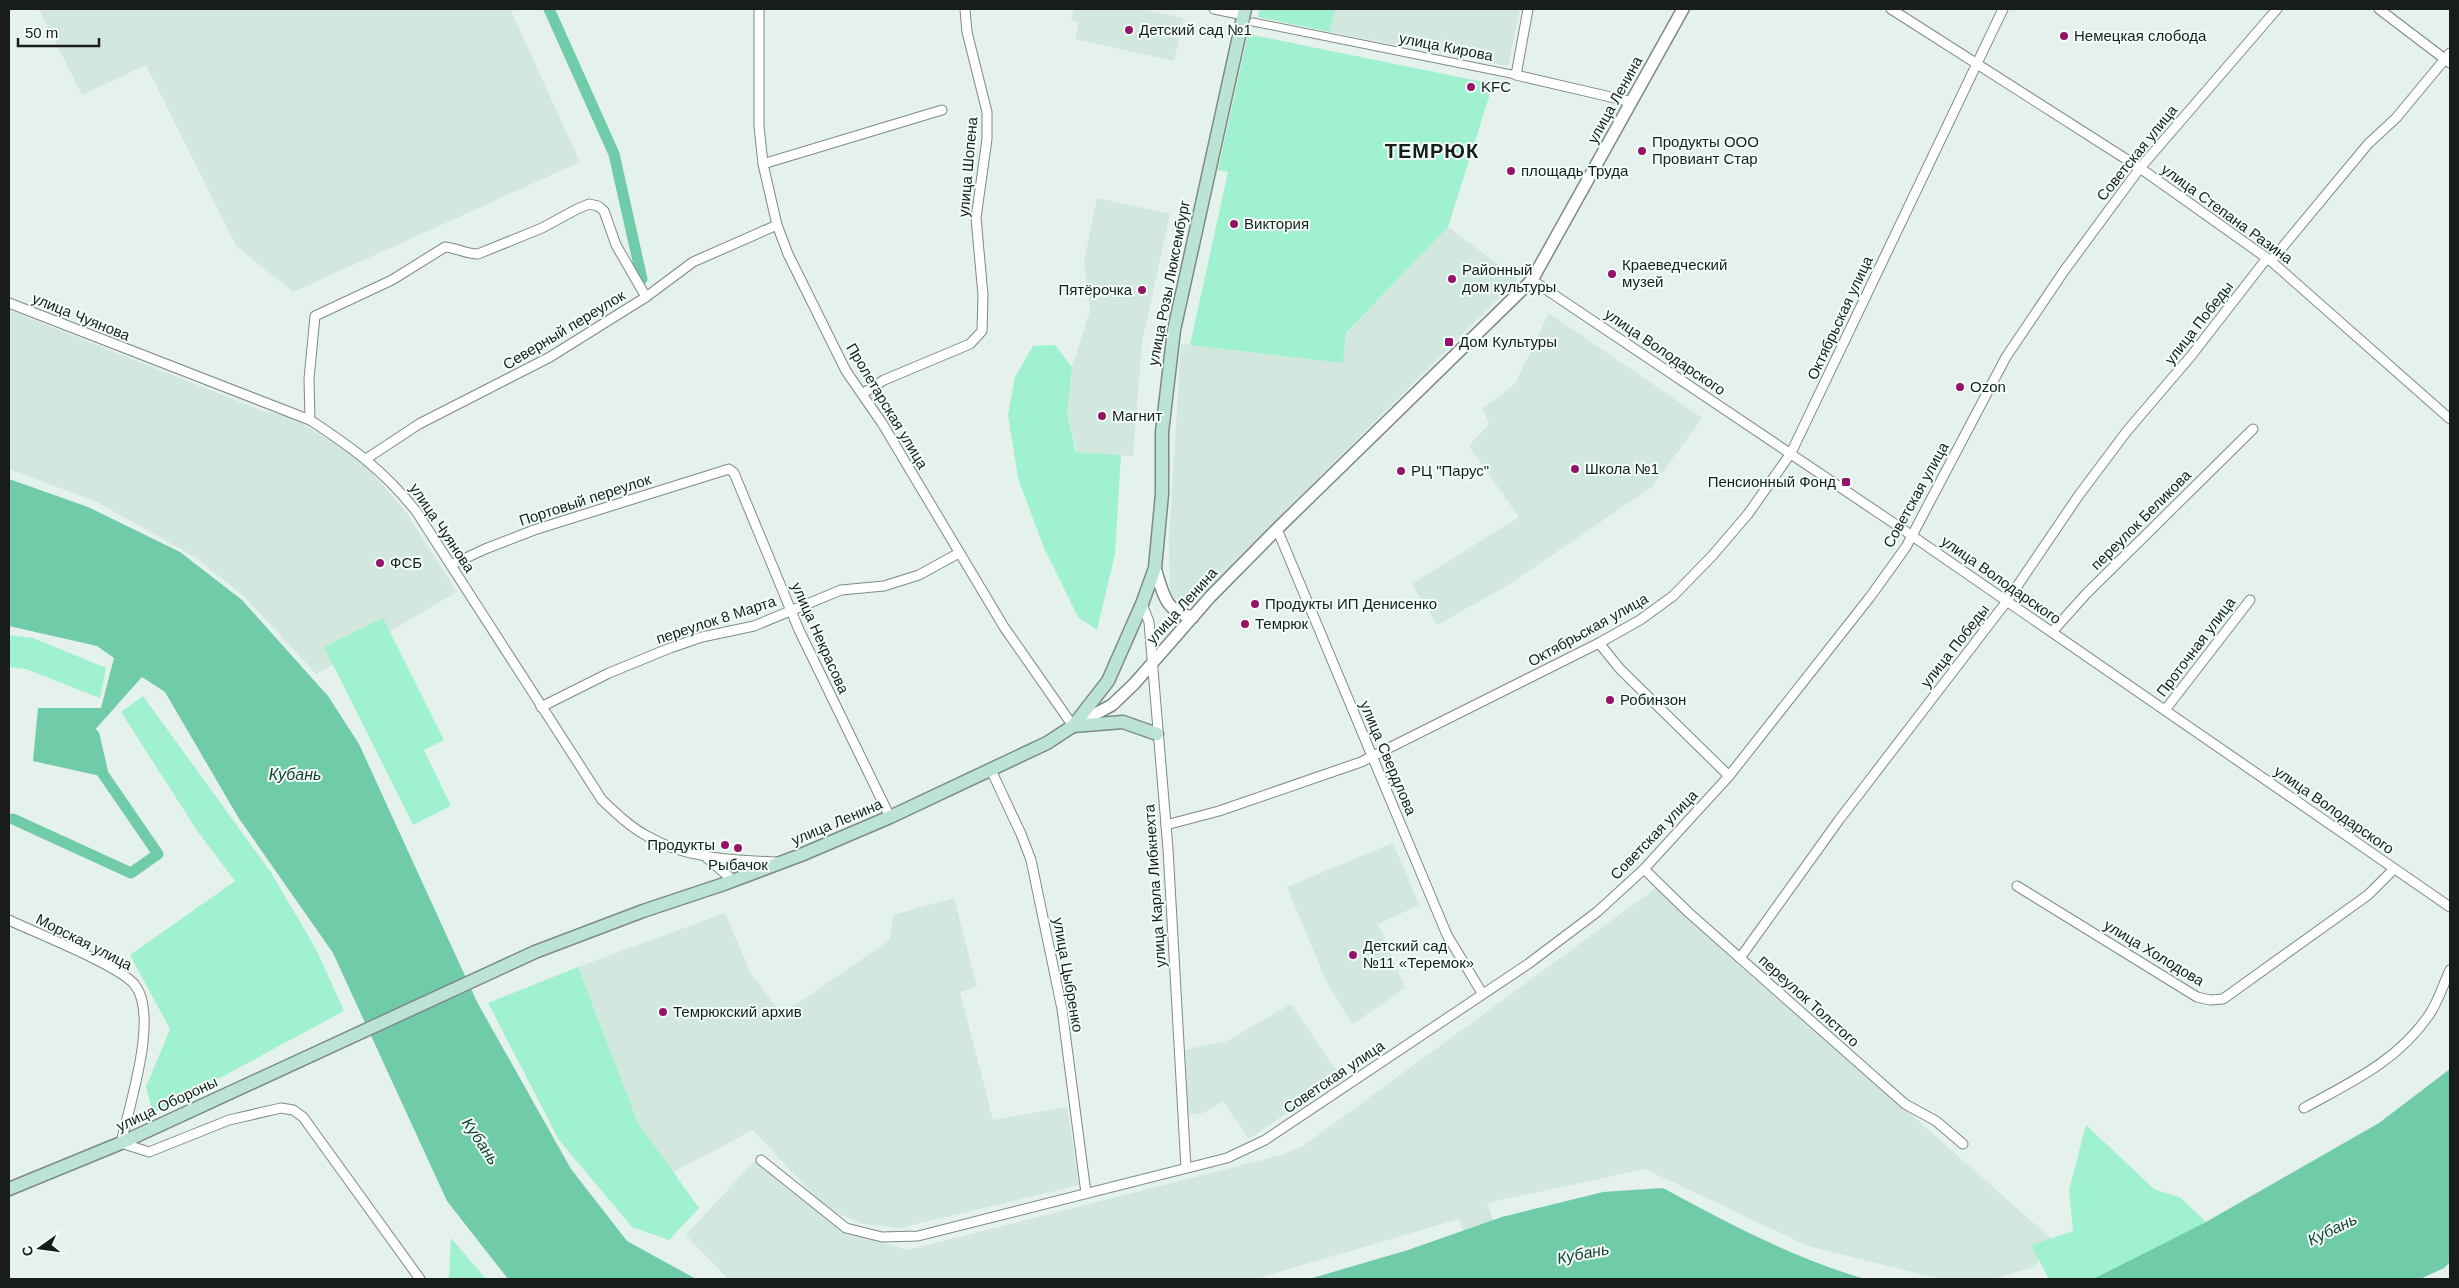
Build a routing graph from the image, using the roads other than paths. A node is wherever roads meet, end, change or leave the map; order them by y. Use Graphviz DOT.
graph roads {
  1 [pos="759,9"];
  2 [pos="965,9"];
  3 [pos="1214,9"];
  4 [pos="1528,9"];
  5 [pos="1684,9"];
  6 [pos="1892,9"];
  7 [pos="2002,9"];
  8 [pos="2276,9"];
  9 [pos="2379,9"];
  10 [pos="1247,15"];
  11 [pos="2449,59"];
  12 [pos="1975,63"];
  13 [pos="1516,75"];
  14 [pos="1632,102"];
  15 [pos="942,110"];
  16 [pos="763,164"];
  17 [pos="2140,168"];
  18 [pos="777,225"];
  19 [pos="2269,259"];
  20 [pos="1532,280"];
  21 [pos="646,297"];
  22 [pos="9,303"];
  23 [pos="862,394"];
  24 [pos="2450,418"];
  25 [pos="310,420"];
  26 [pos="2253,429"];
  27 [pos="1791,453"];
  28 [pos="366,459"];
  29 [pos="729,469"];
  30 [pos="1277,529"];
  31 [pos="1913,536"];
  32 [pos="958,553"];
  33 [pos="451,566"];
  34 [pos="1155,568"];
  35 [pos="2250,600"];
  36 [pos="2007,601"];
  37 [pos="1142,604"];
  38 [pos="792,610"];
  39 [pos="1193,617"];
  40 [pos="2052,632"];
  41 [pos="1600,643"];
  42 [pos="1151,664"];
  43 [pos="541,707"];
  44 [pos="2165,710"];
  45 [pos="1073,726"];
  46 [pos="1157,734"];
  47 [pos="1372,757"];
  48 [pos="991,770"];
  49 [pos="1729,776"];
  50 [pos="890,817"];
  51 [pos="1166,825"];
  52 [pos="703,856"];
  53 [pos="782,862"];
  54 [pos="1644,869"];
  55 [pos="2394,869"];
  56 [pos="734,881"];
  57 [pos="2017,886"];
  58 [pos="2450,907"];
  59 [pos="9,920"];
  60 [pos="1740,958"];
  61 [pos="500,968"];
  62 [pos="2450,970"];
  63 [pos="1482,993"];
  64 [pos="2304,1108"];
  65 [pos="121,1143"];
  66 [pos="1963,1144"];
  67 [pos="761,1160"];
  68 [pos="1186,1168"];
  69 [pos="9,1189"];
  70 [pos="1086,1193"];
  71 [pos="420,1279"];
  1 -- 16 [label="street, Пролетарская улица"];
  2 -- 23 [label="street, улица Шопена"];
  3 -- 10 [label="street, улица Кирова"];
  4 -- 13 [label="street"];
  5 -- 14 [label="street, улица Ленина"];
  6 -- 12 [label="street, улица Степана Разина"];
  7 -- 12 [label="street, Октябрьская улица"];
  8 -- 17 [label="street, Советская улица"];
  9 -- 11 [label="street"];
  10 -- 13 [label="street, улица Кирова"];
  10 -- 34 [label="main road, улица Розы Люксембург"];
  11 -- 19 [label="street, улица Победы"];
  12 -- 17 [label="street, улица Степана Разина"];
  12 -- 27 [label="street, Октябрьская улица"];
  13 -- 14 [label="street, улица Кирова"];
  14 -- 20 [label="street, улица Ленина"];
  15 -- 16 [label="street"];
  16 -- 18 [label="street, Пролетарская улица"];
  17 -- 19 [label="street, улица Степана Разина"];
  17 -- 31 [label="street, Советская улица"];
  18 -- 21 [label="street, Северный переулок"];
  18 -- 23 [label="street, Пролетарская улица"];
  19 -- 24 [label="street, улица Степана Разина"];
  19 -- 36 [label="street, улица Победы"];
  20 -- 27 [label="street, улица Володарского"];
  20 -- 30 [label="street, улица Ленина"];
  21 -- 25 [label="street"];
  21 -- 28 [label="street, Северный переулок"];
  22 -- 25 [label="street, улица Чуянова"];
  23 -- 32 [label="street, Пролетарская улица"];
  25 -- 28 [label="street, улица Чуянова"];
  26 -- 40 [label="street, переулок Беликова"];
  27 -- 31 [label="street, улица Володарского"];
  27 -- 41 [label="street, Октябрьская улица"];
  28 -- 33 [label="street, улица Чуянова"];
  29 -- 33 [label="street, Портовый переулок"];
  29 -- 38 [label="street, улица Некрасова"];
  30 -- 39 [label="street, улица Ленина"];
  30 -- 47 [label="street, улица Свердлова"];
  31 -- 36 [label="street, улица Володарского"];
  31 -- 49 [label="street, Советская улица"];
  32 -- 38 [label="street, переулок 8 Марта"];
  32 -- 45 [label="street, Пролетарская улица"];
  33 -- 43 [label="street, улица Чуянова"];
  34 -- 37 [label="main road, улица Розы Люксембург"];
  34 -- 39 [label="street"];
  35 -- 44 [label="street, Проточная улица"];
  36 -- 40 [label="street, улица Володарского"];
  36 -- 60 [label="street, улица Победы"];
  37 -- 42 [label="street, улица Карла Либкнехта"];
  37 -- 45 [label="main road, улица Розы Люксембург"];
  38 -- 43 [label="street, переулок 8 Марта"];
  38 -- 50 [label="street, улица Некрасова"];
  39 -- 42 [label="street, улица Ленина"];
  40 -- 44 [label="street, улица Володарского"];
  41 -- 47 [label="street, Октябрьская улица"];
  41 -- 49 [label="street"];
  42 -- 45 [label="street, улица Ленина"];
  42 -- 46 [label="street, улица Карла Либкнехта"];
  43 -- 52 [label="street, улица Чуянова"];
  44 -- 55 [label="street, улица Володарского"];
  45 -- 46 [label="main road"];
  45 -- 48 [label="main road, улица Ленина"];
  46 -- 51 [label="street, улица Карла Либкнехта"];
  47 -- 51 [label="street, Октябрьская улица"];
  47 -- 63 [label="street, улица Свердлова"];
  48 -- 50 [label="main road, улица Ленина"];
  48 -- 70 [label="street, улица Цыбренко"];
  49 -- 54 [label="street, Советская улица"];
  50 -- 53 [label="main road, улица Ленина"];
  51 -- 68 [label="street, улица Карла Либкнехта"];
  52 -- 53 [label="street, улица Чуянова"];
  52 -- 56 [label="street, улица Чуянова"];
  53 -- 56 [label="main road, улица Ленина"];
  54 -- 60 [label="street, переулок Толстого"];
  54 -- 63 [label="street, Советская улица"];
  55 -- 57 [label="street, улица Холодова"];
  55 -- 58 [label="street, улица Володарского"];
  56 -- 61 [label="main road, улица Ленина"];
  59 -- 65 [label="street, Морская улица"];
  60 -- 66 [label="street, переулок Толстого"];
  61 -- 65 [label="main road, улица Обороны"];
  62 -- 64 [label="street"];
  63 -- 68 [label="street, Советская улица"];
  65 -- 69 [label="main road, улица Обороны"];
  65 -- 71 [label="street"];
  67 -- 70 [label="street, Советская улица"];
  68 -- 70 [label="street, Советская улица"];
}
